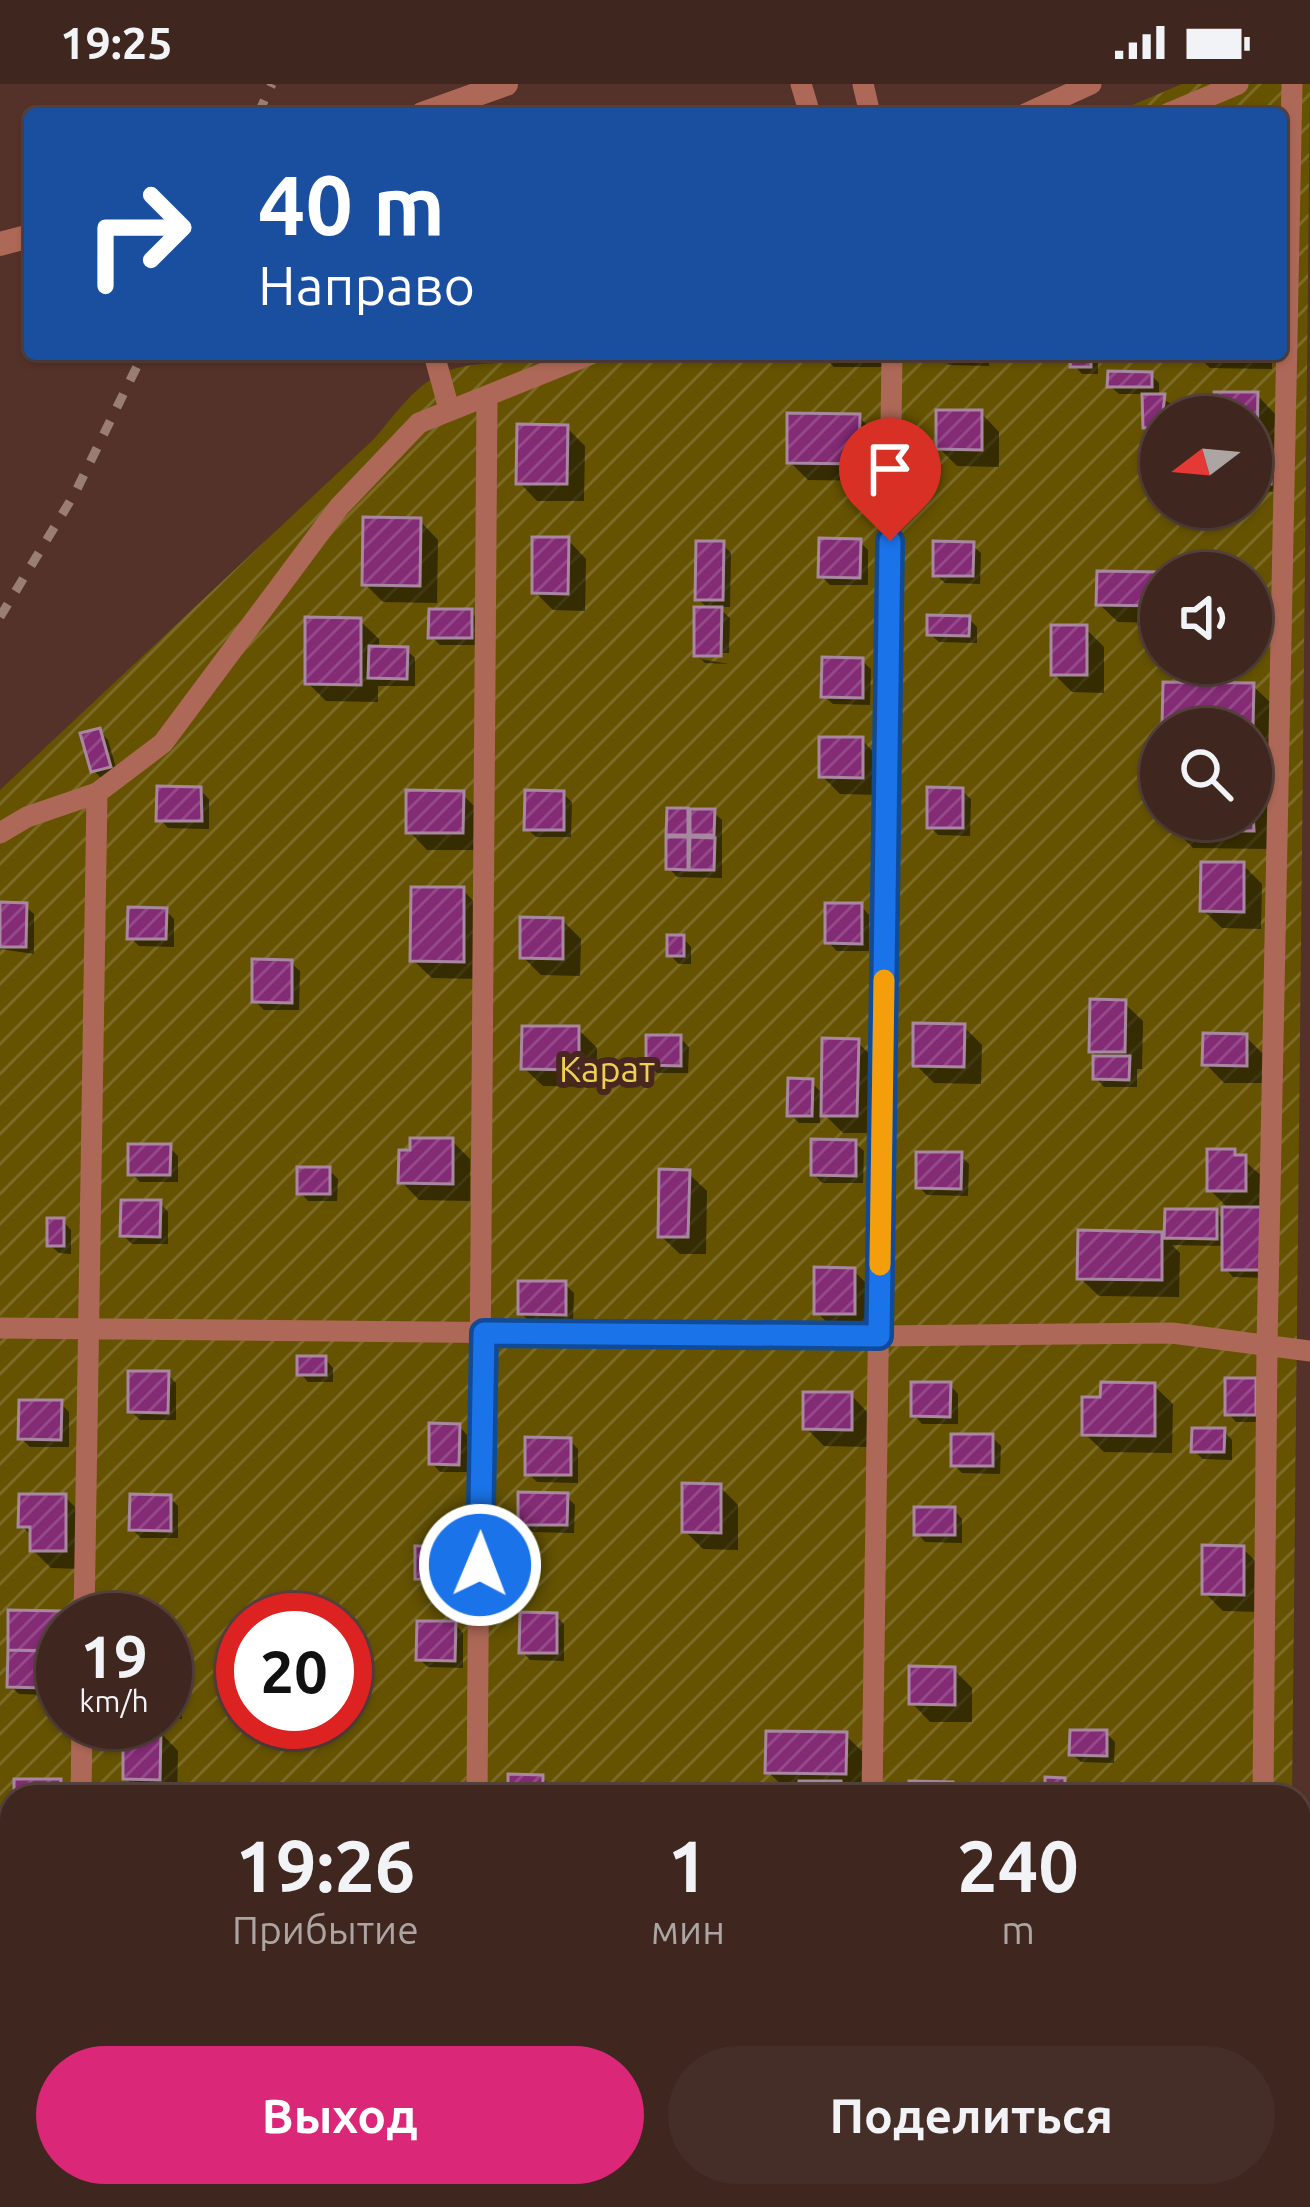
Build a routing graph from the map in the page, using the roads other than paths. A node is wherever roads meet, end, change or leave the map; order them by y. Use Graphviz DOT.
graph roads {
  1 [pos="506,84"];
  2 [pos="1091,84"];
  3 [pos="1238,84"];
  4 [pos="1292,84"];
  5 [pos="439,108"];
  6 [pos="1038,108"];
  7 [pos="1181,108"];
  8 [pos="1287,336"];
  9 [pos="436,360"];
  10 [pos="576,360"];
  11 [pos="892,360"];
  12 [pos="1287,360"];
  13 [pos="487,396"];
  14 [pos="448,409"];
  15 [pos="97,793"];
  16 [pos="0,833"];
  17 [pos="0,1328"];
  18 [pos="88,1328"];
  19 [pos="484,1333"];
  20 [pos="879,1336"];
  21 [pos="1267,1344"];
  22 [pos="1310,1351"];
  23 [pos="84,1593"];
  24 [pos="82,1749"];
  25 [pos="81,1785"];
  26 [pos="477,1785"];
  27 [pos="872,1785"];
  28 [pos="1264,1785"];
  1 -- 5 [label="street"];
  2 -- 6 [label="lane"];
  3 -- 7 [label="lane"];
  4 -- 8 [label="lane"];
  9 -- 14 [label="lane"];
  10 -- 13 [label="lane"];
  11 -- 20 [label="lane"];
  12 -- 21 [label="lane"];
  13 -- 14 [label="lane"];
  13 -- 19 [label="lane"];
  14 -- 15 [label="lane"];
  15 -- 16 [label="lane"];
  15 -- 18 [label="lane"];
  17 -- 18 [label="lane"];
  18 -- 19 [label="lane"];
  18 -- 23 [label="lane"];
  19 -- 20 [label="lane"];
  19 -- 26 [label="lane"];
  20 -- 21 [label="lane"];
  20 -- 27 [label="lane"];
  21 -- 22 [label="lane"];
  21 -- 28 [label="lane"];
  24 -- 25 [label="lane"];
}
